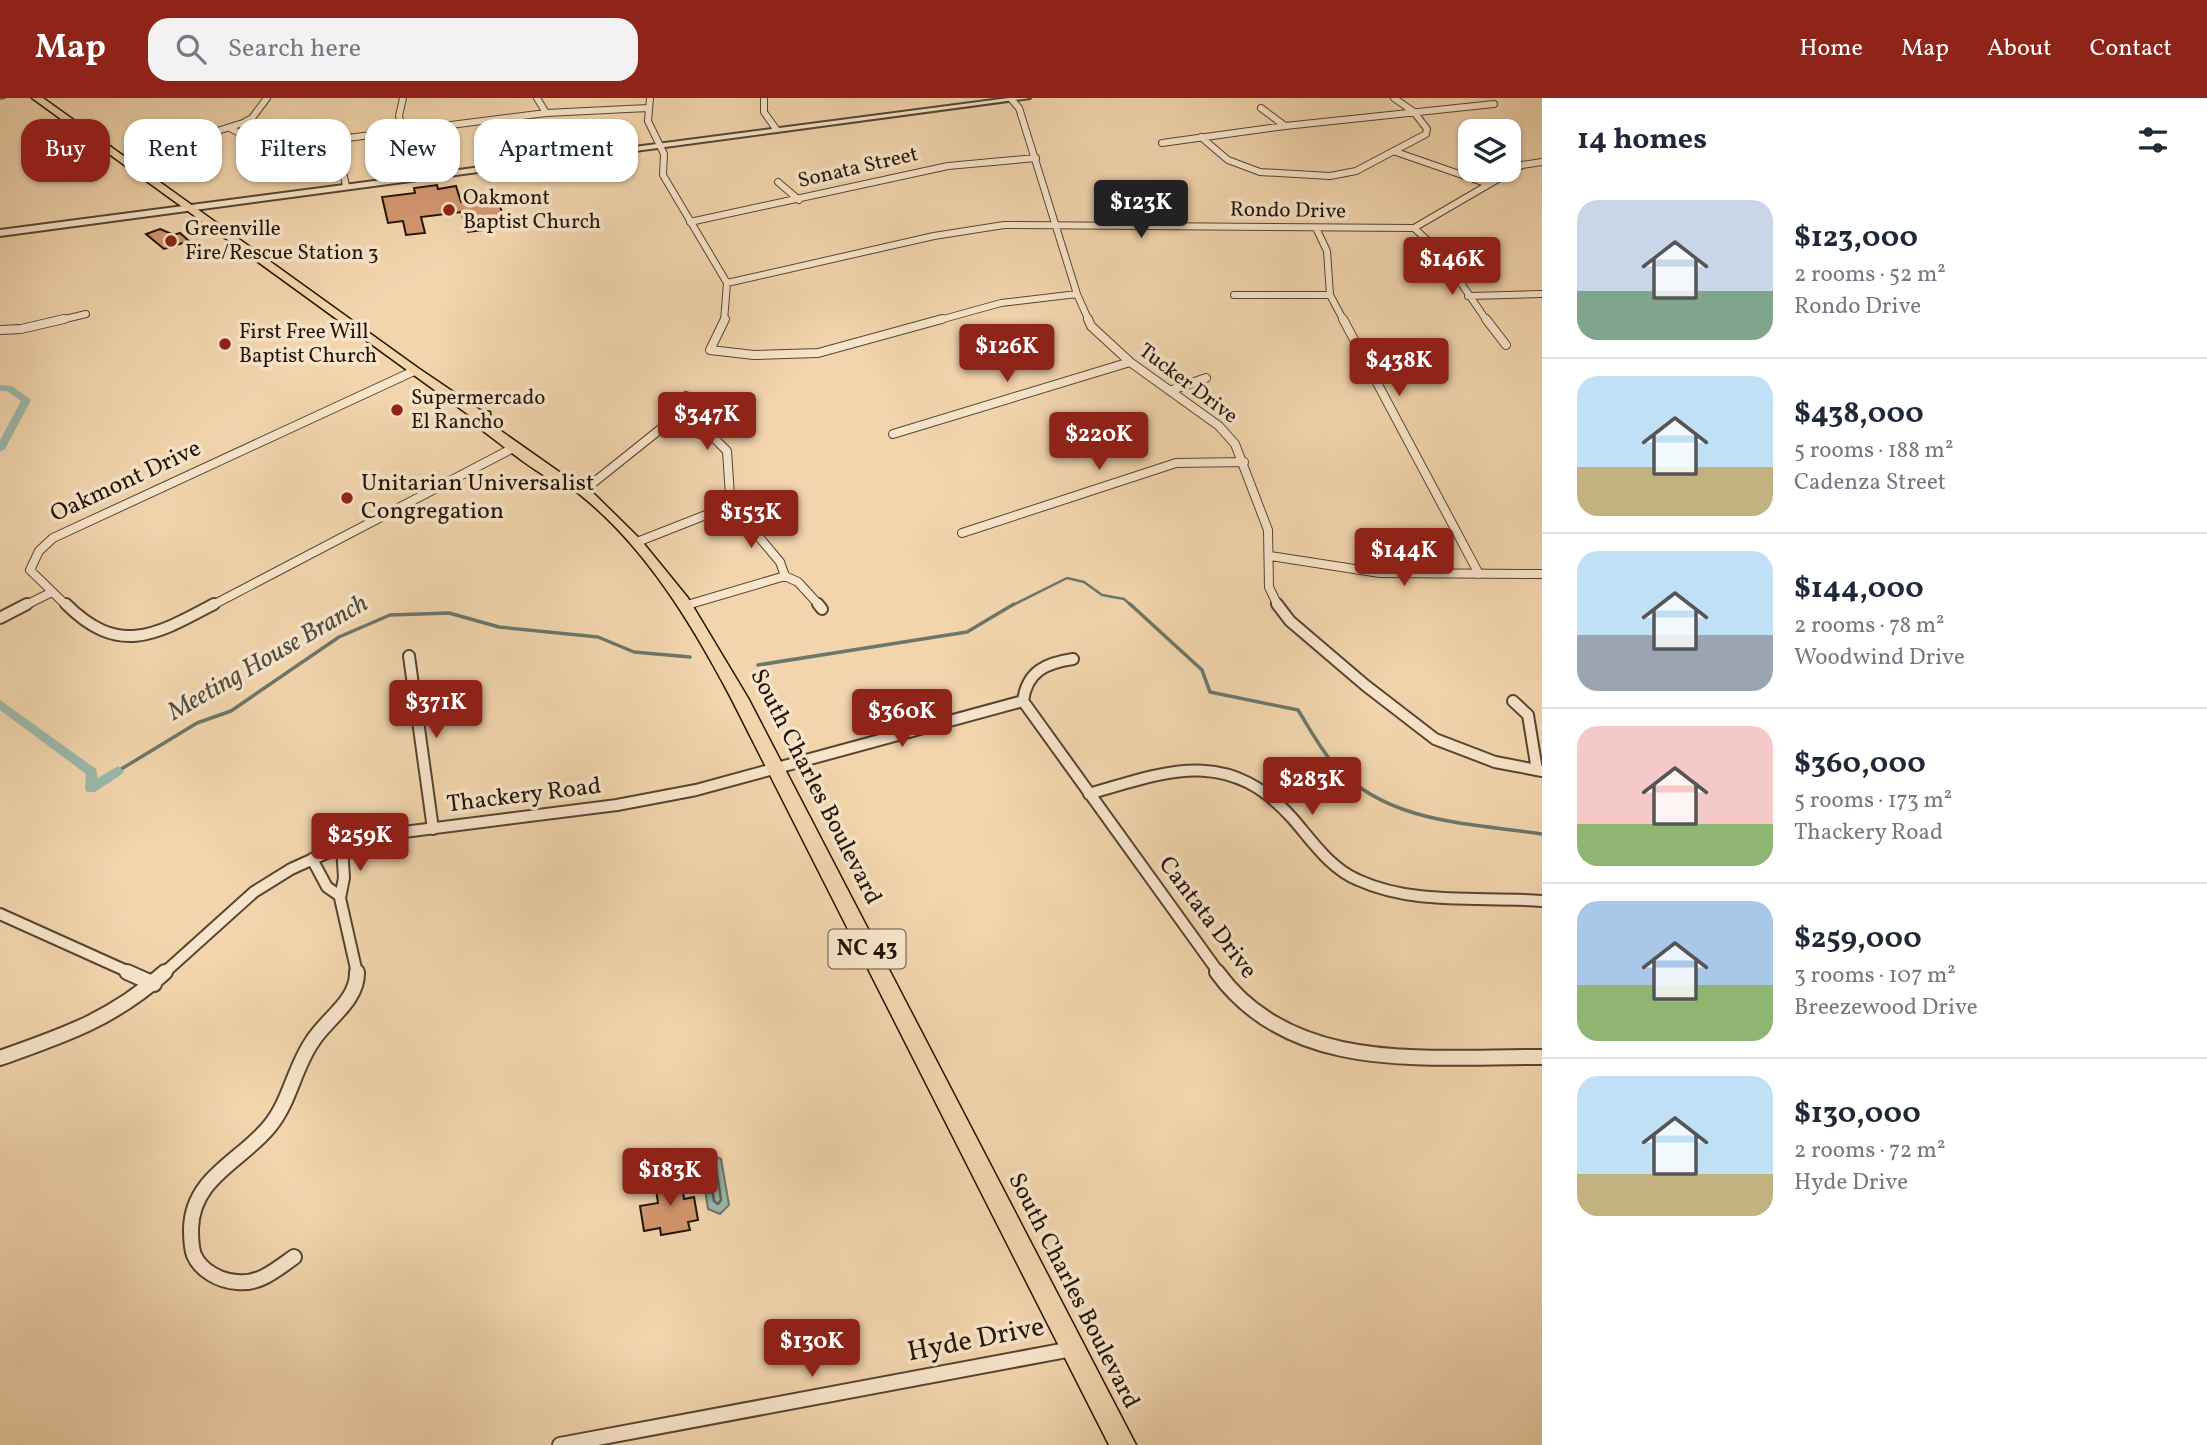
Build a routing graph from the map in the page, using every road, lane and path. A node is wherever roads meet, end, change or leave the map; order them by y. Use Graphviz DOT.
graph roads {
  1 [pos="37,98"];
  2 [pos="266,98"];
  3 [pos="403,98"];
  4 [pos="537,98"];
  5 [pos="650,98"];
  6 [pos="764,98"];
  7 [pos="1026,98"];
  8 [pos="1394,98"];
  9 [pos="1012,100"];
  10 [pos="1494,104"];
  11 [pos="648,108"];
  12 [pos="1261,108"];
  13 [pos="1414,111"];
  14 [pos="546,113"];
  15 [pos="401,119"];
  16 [pos="460,124"];
  17 [pos="1285,125"];
  18 [pos="230,128"];
  19 [pos="222,130"];
  20 [pos="776,130"];
  21 [pos="236,131"];
  22 [pos="1201,137"];
  23 [pos="1162,143"];
  24 [pos="662,146"];
  25 [pos="1396,152"];
  26 [pos="1036,158"];
  27 [pos="124,160"];
  28 [pos="1542,162"];
  29 [pos="154,182"];
  30 [pos="345,182"];
  31 [pos="778,182"];
  32 [pos="1488,184"];
  33 [pos="346,186"];
  34 [pos="799,200"];
  35 [pos="189,207"];
  36 [pos="690,222"];
  37 [pos="1057,225"];
  38 [pos="1316,228"];
  39 [pos="1414,228"];
  40 [pos="0,233"];
  41 [pos="727,283"];
  42 [pos="1077,294"];
  43 [pos="1542,294"];
  44 [pos="1234,295"];
  45 [pos="1330,295"];
  46 [pos="1468,296"];
  47 [pos="86,314"];
  48 [pos="0,330"];
  49 [pos="1506,345"];
  50 [pos="1130,362"];
  51 [pos="414,370"];
  52 [pos="1206,377"];
  53 [pos="1172,390"];
  54 [pos="686,396"];
  55 [pos="668,423"];
  56 [pos="893,434"];
  57 [pos="514,440"];
  58 [pos="1244,462"];
  59 [pos="574,481"];
  60 [pos="730,496"];
  61 [pos="721,509"];
  62 [pos="738,512"];
  63 [pos="962,533"];
  64 [pos="637,542"];
  65 [pos="1270,556"];
  66 [pos="1479,574"];
  67 [pos="1542,574"];
  68 [pos="785,576"];
  69 [pos="52,592"];
  70 [pos="687,605"];
  71 [pos="822,609"];
  72 [pos="0,618"];
  73 [pos="409,656"];
  74 [pos="1073,659"];
  75 [pos="1023,701"];
  76 [pos="1513,701"];
  77 [pos="774,768"];
  78 [pos="1540,770"];
  79 [pos="1089,794"];
  80 [pos="433,829"];
  81 [pos="342,846"];
  82 [pos="312,859"];
  83 [pos="340,896"];
  84 [pos="1542,901"];
  85 [pos="0,914"];
  86 [pos="154,984"];
  87 [pos="1542,1056"];
  88 [pos="0,1058"];
  89 [pos="294,1257"];
  90 [pos="1072,1349"];
  91 [pos="560,1445"];
  92 [pos="1123,1445"];
  1 -- 27 [label="main road"];
  2 -- 18 [label="street"];
  3 -- 15 [label="street"];
  4 -- 14 [label="street"];
  5 -- 11 [label="street"];
  6 -- 20 [label="street"];
  7 -- 9 [label="street"];
  8 -- 13 [label="street"];
  9 -- 20 [label="street"];
  9 -- 26 [label="street, Tucker Drive"];
  10 -- 13 [label="street"];
  11 -- 14 [label="street"];
  11 -- 24 [label="street"];
  12 -- 17 [label="street"];
  13 -- 17 [label="street"];
  13 -- 25 [label="street"];
  14 -- 16 [label="street"];
  17 -- 22 [label="street"];
  18 -- 19 [label="street"];
  18 -- 21 [label="street"];
  20 -- 24 [label="street"];
  22 -- 23 [label="street"];
  22 -- 25 [label="street"];
  24 -- 33 [label="street"];
  24 -- 36 [label="street"];
  25 -- 32 [label="street"];
  26 -- 34 [label="street, Sonata Street"];
  26 -- 37 [label="street, Tucker Drive"];
  28 -- 32 [label="street"];
  29 -- 35 [label="main road"];
  30 -- 33 [label="street"];
  31 -- 34 [label="street"];
  32 -- 39 [label="street"];
  33 -- 35 [label="street"];
  34 -- 36 [label="street, Sonata Street"];
  35 -- 40 [label="street"];
  35 -- 51 [label="main road"];
  36 -- 41 [label="street"];
  37 -- 38 [label="street, Rondo Drive"];
  37 -- 41 [label="street, Rondo Drive"];
  37 -- 42 [label="street, Tucker Drive"];
  38 -- 39 [label="street, Rondo Drive"];
  38 -- 45 [label="street"];
  39 -- 46 [label="street"];
  41 -- 42 [label="street"];
  42 -- 50 [label="street, Tucker Drive"];
  43 -- 46 [label="street"];
  44 -- 45 [label="street"];
  45 -- 66 [label="street"];
  46 -- 49 [label="street"];
  47 -- 48 [label="street"];
  50 -- 53 [label="street, Tucker Drive"];
  50 -- 56 [label="street"];
  51 -- 57 [label="main road"];
  51 -- 69 [label="street, Oakmont Drive"];
  52 -- 53 [label="street"];
  53 -- 58 [label="street, Tucker Drive"];
  54 -- 55 [label="street"];
  55 -- 59 [label="street"];
  55 -- 60 [label="street"];
  57 -- 59 [label="main road, South Charles Boulevard"];
  57 -- 69 [label="street, Oakmont Drive"];
  58 -- 63 [label="street"];
  58 -- 65 [label="street, Tucker Drive"];
  59 -- 64 [label="main road, South Charles Boulevard / NC 43"];
  60 -- 61 [label="street"];
  60 -- 62 [label="street"];
  61 -- 62 [label="street"];
  61 -- 64 [label="street"];
  62 -- 68 [label="street"];
  64 -- 70 [label="main road, South Charles Boulevard / NC 43"];
  65 -- 66 [label="street"];
  65 -- 78 [label="street, Tucker Drive"];
  66 -- 67 [label="street"];
  68 -- 70 [label="street"];
  68 -- 71 [label="street"];
  69 -- 72 [label="street"];
  70 -- 77 [label="main road, South Charles Boulevard / NC 43"];
  73 -- 80 [label="street"];
  74 -- 75 [label="street"];
  75 -- 77 [label="street, Thackery Road"];
  75 -- 79 [label="street, Cantata Drive"];
  76 -- 78 [label="street"];
  77 -- 80 [label="street, Thackery Road"];
  77 -- 90 [label="main road, South Charles Boulevard / NC 43"];
  79 -- 84 [label="street"];
  79 -- 87 [label="street, Cantata Drive"];
  80 -- 81 [label="street, Thackery Road"];
  81 -- 82 [label="street, Thackery Road"];
  81 -- 83 [label="street"];
  82 -- 83 [label="street"];
  82 -- 86 [label="street, Thackery Road"];
  83 -- 89 [label="street"];
  85 -- 86 [label="street"];
  86 -- 88 [label="street, Thackery Road"];
  90 -- 91 [label="street, Hyde Drive"];
  90 -- 92 [label="main road, South Charles Boulevard / NC 43"];
}
